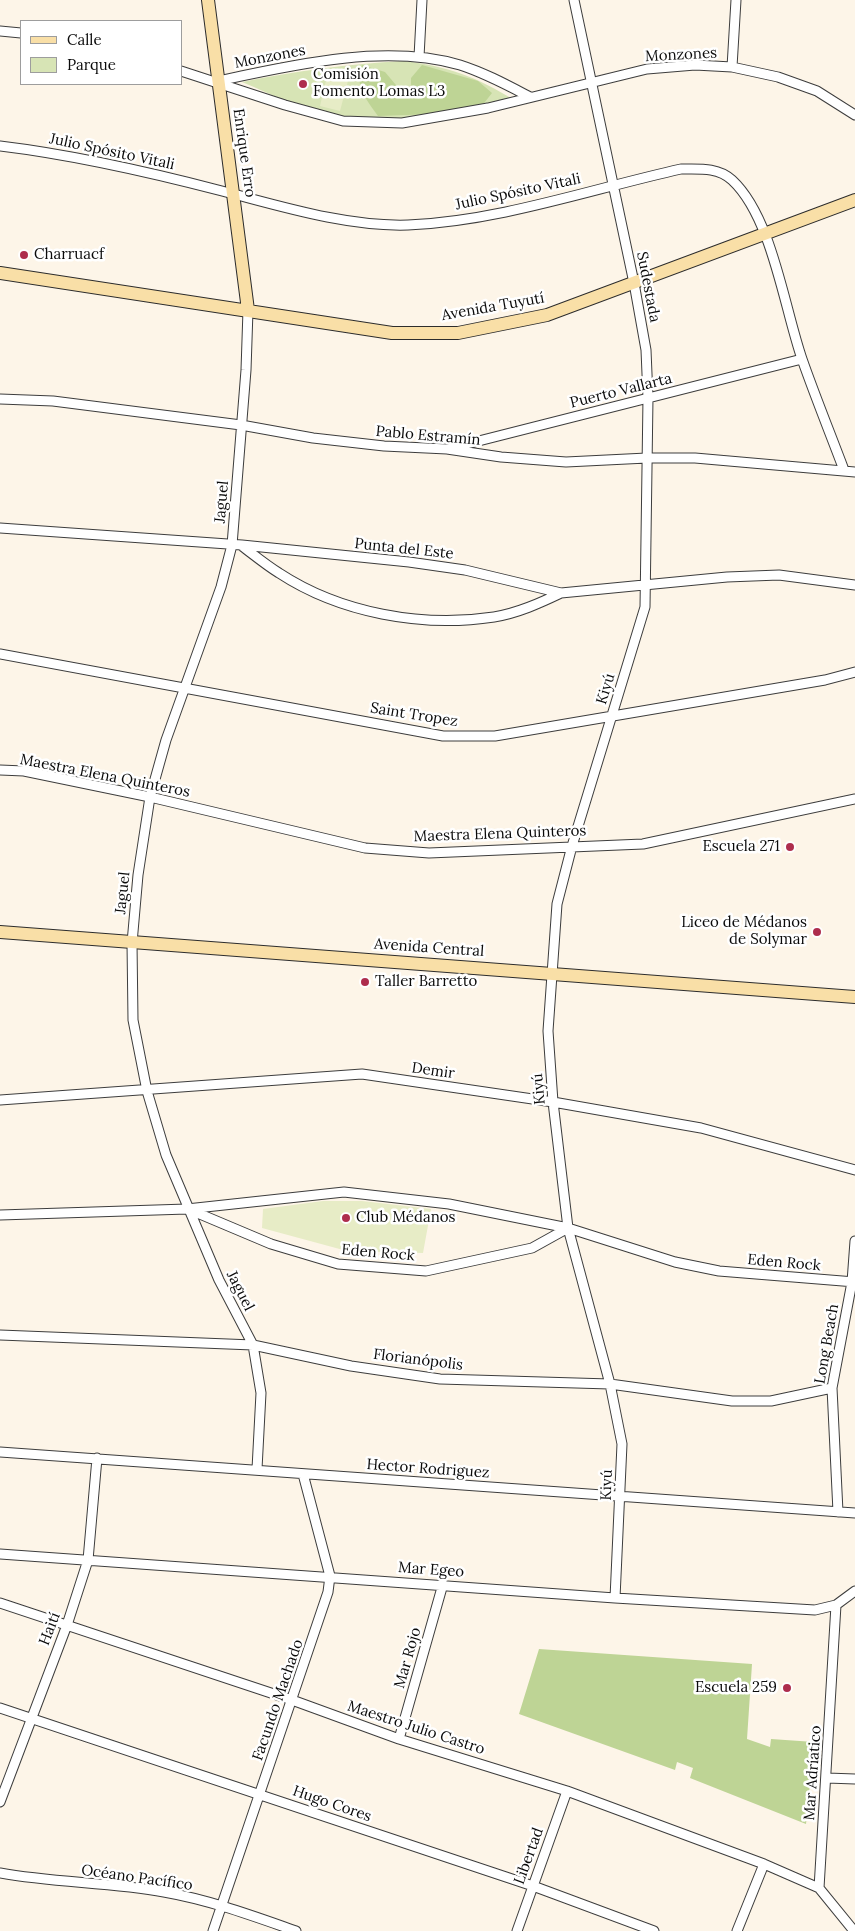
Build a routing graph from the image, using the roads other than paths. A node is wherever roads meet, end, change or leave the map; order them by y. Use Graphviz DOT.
graph roads {
  1 [pos="208,0"];
  2 [pos="422,0"];
  3 [pos="574,0"];
  4 [pos="736,0"];
  5 [pos="0,31"];
  6 [pos="20,33"];
  7 [pos="418,58"];
  8 [pos="732,67"];
  9 [pos="182,71"];
  10 [pos="218,81"];
  11 [pos="591,83"];
  12 [pos="530,97"];
  13 [pos="855,115"];
  14 [pos="0,146"];
  15 [pos="612,184"];
  16 [pos="234,194"];
  17 [pos="855,200"];
  18 [pos="765,234"];
  19 [pos="0,273"];
  20 [pos="634,284"];
  21 [pos="248,310"];
  22 [pos="802,359"];
  23 [pos="648,398"];
  24 [pos="0,399"];
  25 [pos="241,425"];
  26 [pos="447,449"];
  27 [pos="647,458"];
  28 [pos="844,470"];
  29 [pos="855,472"];
  30 [pos="0,528"];
  31 [pos="232,545"];
  32 [pos="242,546"];
  33 [pos="646,584"];
  34 [pos="855,585"];
  35 [pos="561,593"];
  36 [pos="0,654"];
  37 [pos="855,672"];
  38 [pos="185,687"];
  39 [pos="612,717"];
  40 [pos="0,770"];
  41 [pos="150,797"];
  42 [pos="855,799"];
  43 [pos="572,846"];
  44 [pos="0,932"];
  45 [pos="132,943"];
  46 [pos="551,973"];
  47 [pos="855,997"];
  48 [pos="147,1091"];
  49 [pos="0,1100"];
  50 [pos="553,1102"];
  51 [pos="855,1170"];
  52 [pos="188,1209"];
  53 [pos="0,1215"];
  54 [pos="568,1228"];
  55 [pos="855,1241"];
  56 [pos="854,1282"];
  57 [pos="0,1335"];
  58 [pos="252,1345"];
  59 [pos="610,1384"];
  60 [pos="832,1388"];
  61 [pos="0,1452"];
  62 [pos="97,1458"];
  63 [pos="257,1469"];
  64 [pos="303,1474"];
  65 [pos="620,1497"];
  66 [pos="838,1512"];
  67 [pos="855,1513"];
  68 [pos="0,1554"];
  69 [pos="88,1560"];
  70 [pos="330,1576"];
  71 [pos="443,1584"];
  72 [pos="855,1591"];
  73 [pos="615,1598"];
  74 [pos="0,1602"];
  75 [pos="836,1605"];
  76 [pos="67,1625"];
  77 [pos="292,1700"];
  78 [pos="0,1708"];
  79 [pos="30,1718"];
  80 [pos="399,1739"];
  81 [pos="827,1778"];
  82 [pos="855,1779"];
  83 [pos="567,1791"];
  84 [pos="260,1794"];
  85 [pos="0,1802"];
  86 [pos="764,1864"];
  87 [pos="0,1873"];
  88 [pos="532,1886"];
  89 [pos="819,1888"];
  90 [pos="222,1905"];
  91 [pos="213,1931"];
  92 [pos="296,1931"];
  93 [pos="517,1931"];
  94 [pos="654,1931"];
  95 [pos="737,1931"];
  96 [pos="854,1931"];
  1 -- 10 [label="street, Enrique Erro"];
  2 -- 7 [label="street"];
  3 -- 11 [label="street, Sudestada"];
  4 -- 8 [label="street"];
  5 -- 6 [label="street"];
  7 -- 10 [label="street, Monzones"];
  7 -- 12 [label="street, Monzones"];
  8 -- 11 [label="street, Monzones"];
  8 -- 13 [label="street, Monzones"];
  9 -- 10 [label="street, Monzones"];
  10 -- 12 [label="street, Monzones"];
  10 -- 16 [label="street, Enrique Erro"];
  11 -- 12 [label="street, Monzones"];
  11 -- 15 [label="street, Sudestada"];
  14 -- 16 [label="street, Julio Spósito Vitali"];
  15 -- 16 [label="street, Julio Spósito Vitali"];
  15 -- 18 [label="street, Julio Spósito Vitali"];
  15 -- 20 [label="street, Sudestada"];
  16 -- 21 [label="street, Enrique Erro"];
  17 -- 18 [label="street, Avenida Tuyutí"];
  18 -- 20 [label="street, Avenida Tuyutí"];
  18 -- 22 [label="street, Julio Spósito Vitali"];
  19 -- 21 [label="street, Avenida Tuyutí"];
  20 -- 21 [label="street, Avenida Tuyutí"];
  20 -- 23 [label="street, Sudestada"];
  21 -- 25 [label="street, Jaguel"];
  22 -- 23 [label="street, Puerto Vallarta"];
  22 -- 28 [label="street, Julio Spósito Vitali"];
  23 -- 26 [label="street, Puerto Vallarta"];
  23 -- 27 [label="street, Sudestada"];
  24 -- 25 [label="street, Pablo Estramín"];
  25 -- 26 [label="street, Pablo Estramín"];
  25 -- 31 [label="street, Jaguel"];
  26 -- 27 [label="street, Pablo Estramín"];
  27 -- 28 [label="street, Pablo Estramín"];
  27 -- 33 [label="street, Sudestada"];
  28 -- 29 [label="street, Pablo Estramín"];
  30 -- 31 [label="street, Punta del Este"];
  31 -- 32 [label="street, Punta del Este"];
  31 -- 38 [label="street, Jaguel"];
  32 -- 35 [label="street, Punta del Este"];
  32 -- 35 [label="street, Punta del Este"];
  33 -- 34 [label="street, Punta del Este"];
  33 -- 35 [label="street, Punta del Este"];
  33 -- 39 [label="street, Kiyú"];
  36 -- 38 [label="street, Saint Tropez"];
  37 -- 39 [label="street, Saint Tropez"];
  38 -- 39 [label="street, Saint Tropez"];
  38 -- 41 [label="street, Jaguel"];
  39 -- 43 [label="street, Kiyú"];
  40 -- 41 [label="street, Maestra Elena Quinteros"];
  41 -- 43 [label="street, Maestra Elena Quinteros"];
  41 -- 45 [label="street, Jaguel"];
  42 -- 43 [label="street, Maestra Elena Quinteros"];
  43 -- 46 [label="street, Kiyú"];
  44 -- 45 [label="street, Avenida Central"];
  45 -- 46 [label="street, Avenida Central"];
  45 -- 48 [label="street, Jaguel"];
  46 -- 47 [label="street, Avenida Central"];
  46 -- 50 [label="street, Kiyú"];
  48 -- 49 [label="street, Demir"];
  48 -- 50 [label="street, Demir"];
  48 -- 52 [label="street, Jaguel"];
  50 -- 51 [label="street, Demir"];
  50 -- 54 [label="street, Kiyú"];
  52 -- 53 [label="street, Eden Rock"];
  52 -- 54 [label="street, Eden Rock"];
  52 -- 54 [label="street, Eden Rock"];
  52 -- 58 [label="street, Jaguel"];
  54 -- 56 [label="street, Eden Rock"];
  54 -- 59 [label="street, Kiyú"];
  55 -- 56 [label="street, Long Beach"];
  56 -- 60 [label="street, Long Beach"];
  57 -- 58 [label="street, Florianópolis"];
  58 -- 59 [label="street, Florianópolis"];
  58 -- 63 [label="street, Jaguel"];
  59 -- 60 [label="street, Florianópolis"];
  59 -- 65 [label="street, Kiyú"];
  60 -- 66 [label="street, Long Beach"];
  61 -- 62 [label="street, Hector Rodriguez"];
  62 -- 63 [label="street, Hector Rodriguez"];
  62 -- 69 [label="street, Haití"];
  63 -- 64 [label="street, Hector Rodriguez"];
  64 -- 65 [label="street, Hector Rodriguez"];
  64 -- 70 [label="street, Facundo Machado"];
  65 -- 66 [label="street, Hector Rodriguez"];
  65 -- 73 [label="street, Kiyú"];
  66 -- 67 [label="street, Hector Rodriguez"];
  68 -- 69 [label="street, Mar Egeo"];
  69 -- 70 [label="street, Mar Egeo"];
  69 -- 76 [label="street, Haití"];
  70 -- 71 [label="street, Mar Egeo"];
  70 -- 77 [label="street, Facundo Machado"];
  71 -- 73 [label="street, Mar Egeo"];
  71 -- 80 [label="street, Mar Rojo"];
  72 -- 75 [label="street, Mar Egeo"];
  73 -- 75 [label="street, Mar Egeo"];
  74 -- 76 [label="street, Maestro Julio Castro"];
  75 -- 81 [label="street, Mar Adríatico"];
  76 -- 77 [label="street, Maestro Julio Castro"];
  76 -- 79 [label="street, Haití"];
  77 -- 80 [label="street, Maestro Julio Castro"];
  77 -- 84 [label="street, Facundo Machado"];
  78 -- 79 [label="street, Hugo Cores"];
  79 -- 84 [label="street, Hugo Cores"];
  79 -- 85 [label="street, Haití"];
  80 -- 83 [label="street, Maestro Julio Castro"];
  81 -- 82 [label="street"];
  81 -- 89 [label="street, Mar Adríatico"];
  83 -- 86 [label="street, Maestro Julio Castro"];
  83 -- 88 [label="street, Libertad"];
  84 -- 88 [label="street, Hugo Cores"];
  84 -- 90 [label="street, Facundo Machado"];
  86 -- 89 [label="street, Maestro Julio Castro"];
  86 -- 95 [label="street"];
  87 -- 90 [label="street, Océano Pacífico"];
  88 -- 93 [label="street, Libertad"];
  88 -- 94 [label="street, Hugo Cores"];
  89 -- 96 [label="street"];
  90 -- 91 [label="street, Facundo Machado"];
  90 -- 92 [label="street, Océano Pacífico"];
}
